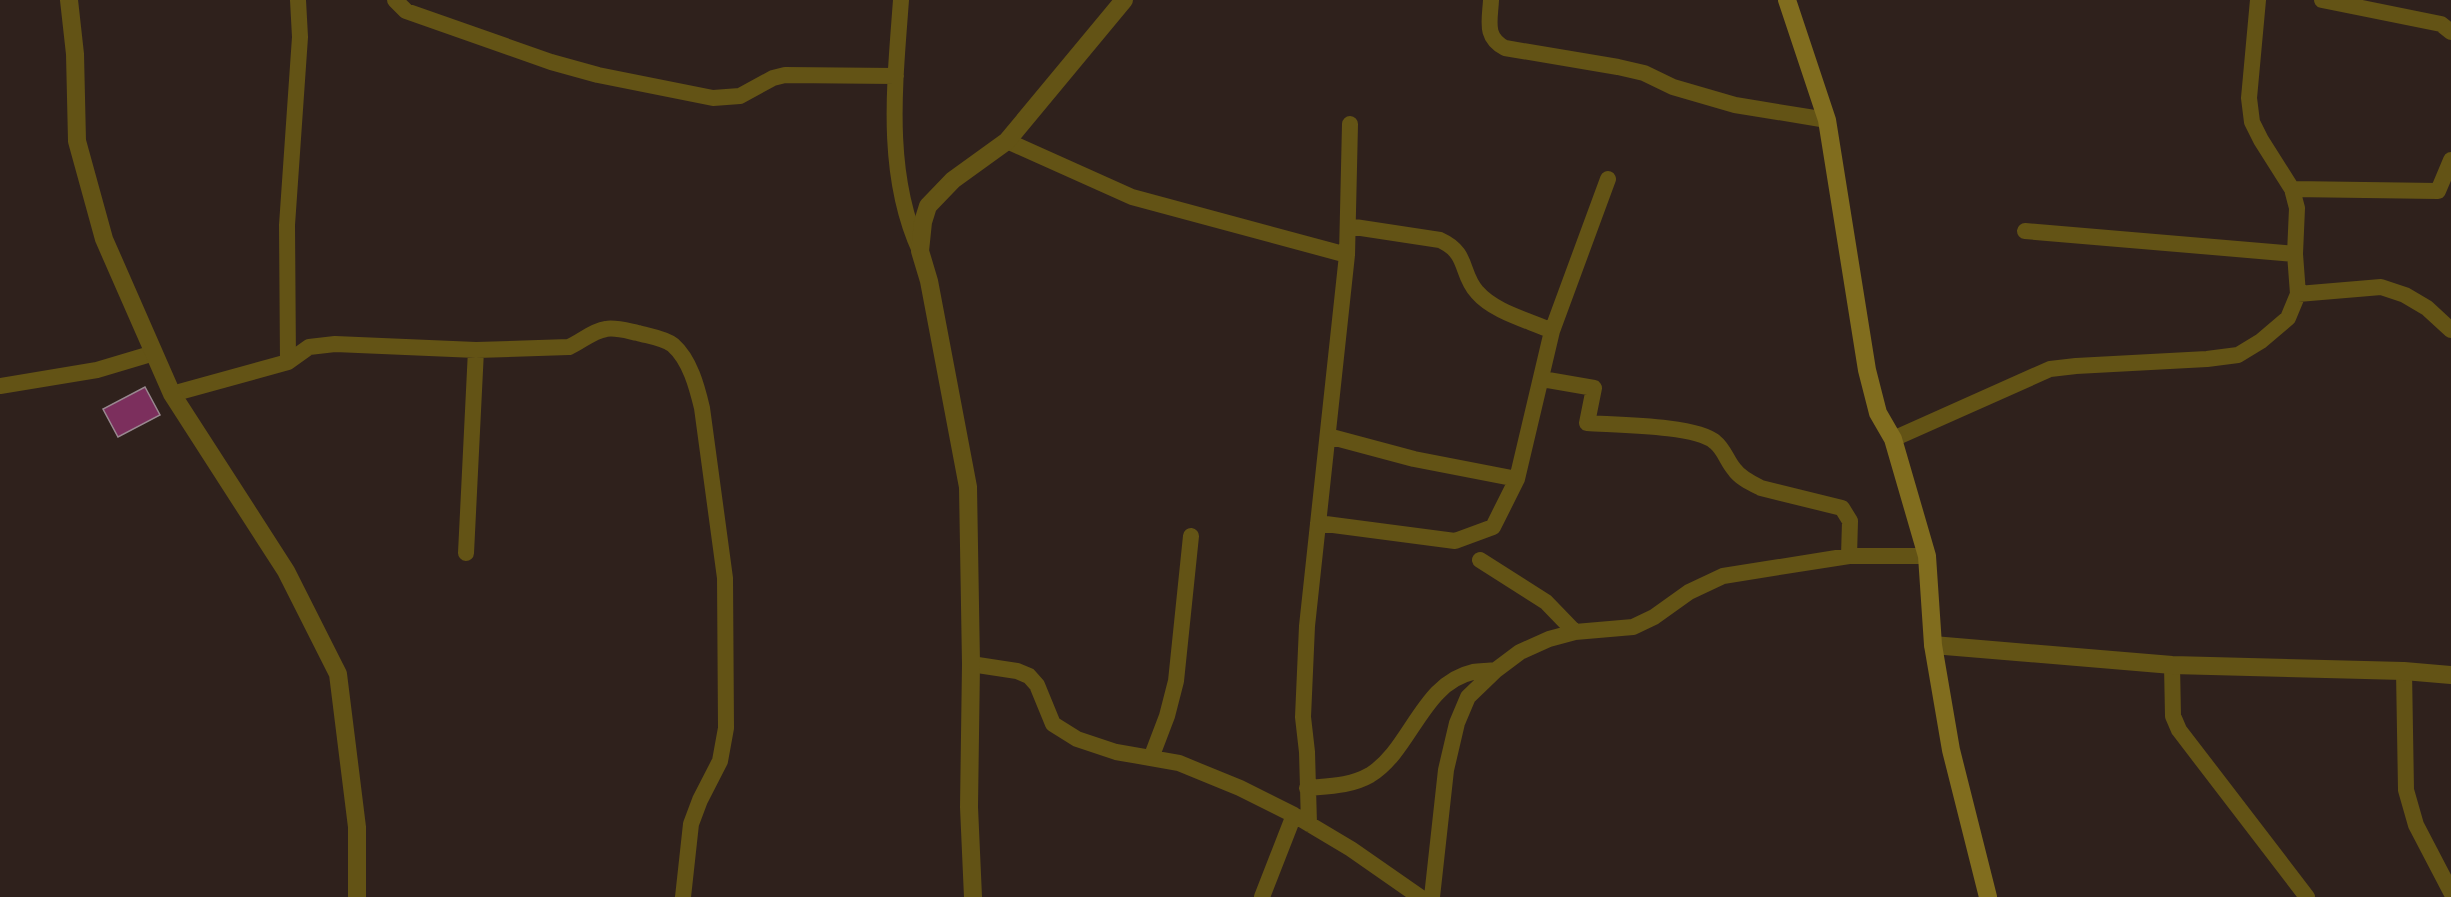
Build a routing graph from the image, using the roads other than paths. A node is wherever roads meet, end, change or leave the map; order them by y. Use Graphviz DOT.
graph roads {
  1 [pos="69,0"];
  2 [pos="298,0"];
  3 [pos="395,0"];
  4 [pos="901,0"];
  5 [pos="1124,0"];
  6 [pos="1491,0"];
  7 [pos="1787,0"];
  8 [pos="2258,0"];
  9 [pos="2322,0"];
  10 [pos="2451,32"];
  11 [pos="896,76"];
  12 [pos="1827,120"];
  13 [pos="1350,124"];
  14 [pos="1007,141"];
  15 [pos="2451,160"];
  16 [pos="1608,179"];
  17 [pos="2292,189"];
  18 [pos="1348,226"];
  19 [pos="2025,231"];
  20 [pos="920,251"];
  21 [pos="2295,254"];
  22 [pos="1347,255"];
  23 [pos="2298,294"];
  24 [pos="2451,330"];
  25 [pos="1552,331"];
  26 [pos="476,350"];
  27 [pos="154,353"];
  28 [pos="288,362"];
  29 [pos="1542,379"];
  30 [pos="0,386"];
  31 [pos="172,394"];
  32 [pos="1328,436"];
  33 [pos="1893,439"];
  34 [pos="1517,478"];
  35 [pos="1318,523"];
  36 [pos="1191,536"];
  37 [pos="466,553"];
  38 [pos="1849,556"];
  39 [pos="1927,556"];
  40 [pos="1480,560"];
  41 [pos="1575,632"];
  42 [pos="1933,645"];
  43 [pos="971,664"];
  44 [pos="2172,665"];
  45 [pos="1496,670"];
  46 [pos="2404,671"];
  47 [pos="2451,675"];
  48 [pos="1151,758"];
  49 [pos="1307,788"];
  50 [pos="1301,819"];
  51 [pos="2451,892"];
  52 [pos="357,897"];
  53 [pos="682,897"];
  54 [pos="973,897"];
  55 [pos="1262,897"];
  56 [pos="1420,897"];
  57 [pos="1432,897"];
  58 [pos="1988,897"];
  59 [pos="2307,897"];
  1 -- 27 [label="street"];
  2 -- 28 [label="street"];
  3 -- 11 [label="street"];
  4 -- 11 [label="street"];
  5 -- 14 [label="street"];
  6 -- 12 [label="street"];
  7 -- 12 [label="main road"];
  8 -- 17 [label="street"];
  9 -- 10 [label="street"];
  11 -- 20 [label="street"];
  12 -- 33 [label="main road"];
  13 -- 18 [label="street"];
  14 -- 20 [label="street"];
  14 -- 22 [label="street"];
  15 -- 17 [label="street"];
  16 -- 25 [label="street"];
  17 -- 21 [label="street"];
  18 -- 22 [label="street"];
  18 -- 25 [label="street"];
  19 -- 21 [label="street"];
  20 -- 43 [label="street"];
  21 -- 23 [label="street"];
  22 -- 32 [label="street"];
  23 -- 24 [label="street"];
  23 -- 33 [label="street"];
  25 -- 29 [label="street"];
  26 -- 28 [label="street"];
  26 -- 37 [label="street"];
  26 -- 53 [label="street"];
  27 -- 30 [label="street"];
  27 -- 31 [label="street"];
  28 -- 31 [label="street"];
  29 -- 34 [label="street"];
  29 -- 38 [label="street"];
  31 -- 52 [label="street"];
  32 -- 34 [label="street"];
  32 -- 35 [label="street"];
  33 -- 39 [label="main road"];
  34 -- 35 [label="street"];
  35 -- 49 [label="street"];
  36 -- 48 [label="street"];
  38 -- 39 [label="street"];
  38 -- 41 [label="street"];
  39 -- 42 [label="main road"];
  40 -- 41 [label="street"];
  41 -- 45 [label="street"];
  42 -- 44 [label="street"];
  42 -- 58 [label="main road"];
  43 -- 48 [label="street"];
  43 -- 54 [label="street"];
  44 -- 46 [label="street"];
  44 -- 59 [label="street"];
  45 -- 49 [label="street"];
  45 -- 57 [label="street"];
  46 -- 47 [label="street"];
  46 -- 51 [label="street"];
  48 -- 50 [label="street"];
  49 -- 50 [label="street"];
  50 -- 55 [label="street"];
  50 -- 56 [label="street"];
}
